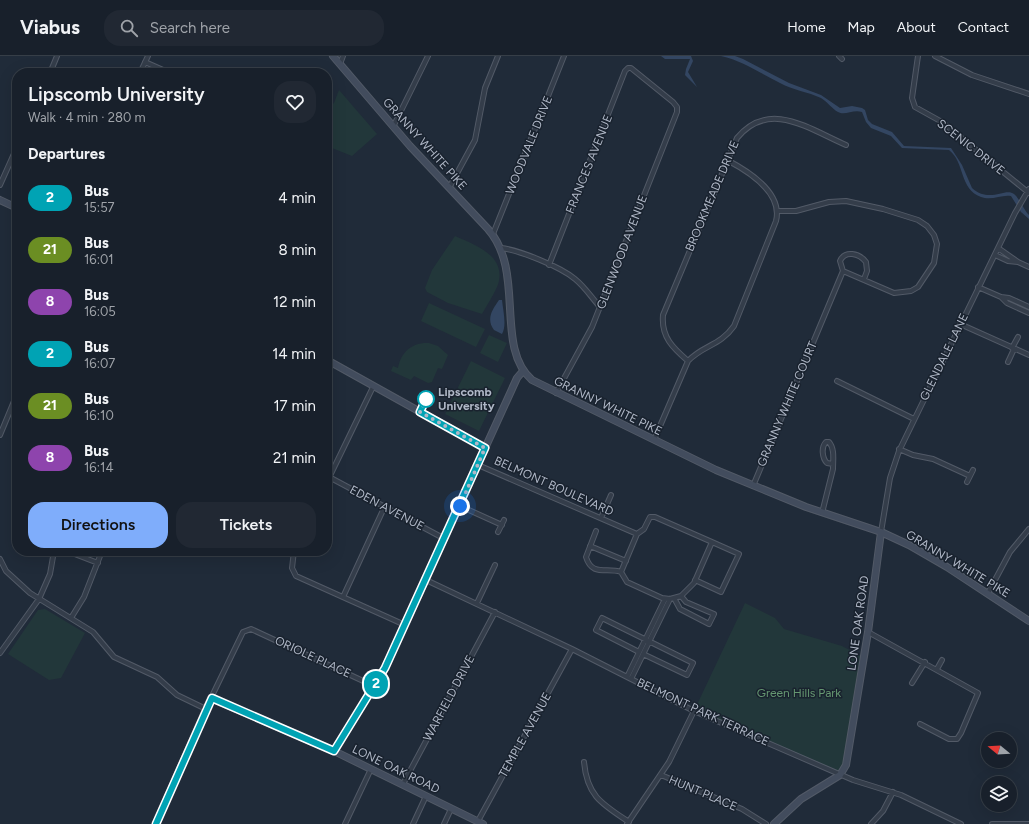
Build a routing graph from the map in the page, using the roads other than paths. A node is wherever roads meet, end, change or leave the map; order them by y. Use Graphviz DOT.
graph roads {
  1 [pos="57,56"];
  2 [pos="148,56"];
  3 [pos="333,56"];
  4 [pos="343,56"];
  5 [pos="428,56"];
  6 [pos="498,56"];
  7 [pos="564,56"];
  8 [pos="918,56"];
  9 [pos="935,56"];
  10 [pos="145,62"];
  11 [pos="340,64"];
  12 [pos="52,68"];
  13 [pos="142,68"];
  14 [pos="159,68"];
  15 [pos="1029,94"];
  16 [pos="677,107"];
  17 [pos="393,127"];
  18 [pos="846,145"];
  19 [pos="12,158"];
  20 [pos="727,160"];
  21 [pos="0,185"];
  22 [pos="449,188"];
  23 [pos="1028,191"];
  24 [pos="0,200"];
  25 [pos="12,206"];
  26 [pos="778,211"];
  27 [pos="493,234"];
  28 [pos="501,248"];
  29 [pos="998,248"];
  30 [pos="995,255"];
  31 [pos="1018,262"];
  32 [pos="549,265"];
  33 [pos="1029,267"];
  34 [pos="843,271"];
  35 [pos="864,279"];
  36 [pos="978,288"];
  37 [pos="600,306"];
  38 [pos="1021,306"];
  39 [pos="1029,307"];
  40 [pos="1029,312"];
  41 [pos="960,324"];
  42 [pos="1018,337"];
  43 [pos="1013,348"];
  44 [pos="1029,356"];
  45 [pos="688,361"];
  46 [pos="1008,362"];
  47 [pos="332,363"];
  48 [pos="523,371"];
  49 [pos="532,380"];
  50 [pos="837,381"];
  51 [pos="515,384"];
  52 [pos="373,387"];
  53 [pos="556,394"];
  54 [pos="12,406"];
  55 [pos="914,419"];
  56 [pos="0,435"];
  57 [pos="654,441"];
  58 [pos="485,448"];
  59 [pos="899,449"];
  60 [pos="833,464"];
  61 [pos="478,465"];
  62 [pos="973,470"];
  63 [pos="332,472"];
  64 [pos="970,476"];
  65 [pos="332,480"];
  66 [pos="967,482"];
  67 [pos="753,486"];
  68 [pos="611,495"];
  69 [pos="460,506"];
  70 [pos="384,508"];
  71 [pos="822,513"];
  72 [pos="601,518"];
  73 [pos="504,520"];
  74 [pos="502,525"];
  75 [pos="1029,529"];
  76 [pos="596,531"];
  77 [pos="498,532"];
  78 [pos="881,532"];
  79 [pos="637,534"];
  80 [pos="445,538"];
  81 [pos="712,542"];
  82 [pos="590,546"];
  83 [pos="53,556"];
  84 [pos="80,556"];
  85 [pos="100,556"];
  86 [pos="293,556"];
  87 [pos="0,559"];
  88 [pos="626,561"];
  89 [pos="98,563"];
  90 [pos="495,565"];
  91 [pos="621,572"];
  92 [pos="426,580"];
  93 [pos="695,580"];
  94 [pos="988,593"];
  95 [pos="681,596"];
  96 [pos="343,597"];
  97 [pos="672,598"];
  98 [pos="39,599"];
  99 [pos="665,599"];
  100 [pos="477,603"];
  101 [pos="495,612"];
  102 [pos="71,618"];
  103 [pos="1029,621"];
  104 [pos="405,625"];
  105 [pos="868,632"];
  106 [pos="647,640"];
  107 [pos="572,649"];
  108 [pos="0,653"];
  109 [pos="641,653"];
  110 [pos="942,660"];
  111 [pos="925,662"];
  112 [pos="937,669"];
  113 [pos="629,678"];
  114 [pos="912,683"];
  115 [pos="374,686"];
  116 [pos="212,698"];
  117 [pos="206,708"];
  118 [pos="694,711"];
  119 [pos="920,724"];
  120 [pos="334,751"];
  121 [pos="584,762"];
  122 [pos="371,768"];
  123 [pos="842,774"];
  124 [pos="661,775"];
  125 [pos="403,784"];
  126 [pos="893,792"];
  127 [pos="426,796"];
  128 [pos="451,809"];
  129 [pos="480,823"];
  130 [pos="628,823"];
  131 [pos="1006,823"];
  132 [pos="156,824"];
  133 [pos="345,824"];
  134 [pos="412,824"];
  135 [pos="444,824"];
  136 [pos="766,824"];
  137 [pos="774,824"];
  138 [pos="871,824"];
  139 [pos="961,824"];
  140 [pos="992,824"];
  141 [pos="1029,824"];
  1 -- 12 [label="street"];
  2 -- 10 [label="street"];
  3 -- 11 [label="street, GRANNY WHITE PIKE"];
  4 -- 11 [label="street"];
  5 -- 17 [label="street"];
  6 -- 22 [label="street"];
  7 -- 27 [label="street, WOODVALE DRIVE"];
  8 -- 23 [label="street, SCENIC DRIVE"];
  9 -- 15 [label="street"];
  10 -- 13 [label="street"];
  10 -- 14 [label="street"];
  11 -- 17 [label="street, GRANNY WHITE PIKE"];
  16 -- 32 [label="street, FRANCES AVENUE"];
  16 -- 37 [label="street, GLENWOOD AVENUE"];
  17 -- 22 [label="street, GRANNY WHITE PIKE"];
  18 -- 20 [label="street, BROOKMEADE DRIVE"];
  19 -- 21 [label="street"];
  20 -- 26 [label="street"];
  20 -- 45 [label="street, BROOKMEADE DRIVE"];
  22 -- 27 [label="street, GRANNY WHITE PIKE"];
  23 -- 29 [label="street, GLENDALE LANE"];
  24 -- 25 [label="street"];
  26 -- 35 [label="street"];
  26 -- 45 [label="street"];
  27 -- 28 [label="street, GRANNY WHITE PIKE"];
  28 -- 32 [label="street"];
  28 -- 48 [label="street, GRANNY WHITE PIKE"];
  29 -- 30 [label="street, GLENDALE LANE"];
  29 -- 31 [label="street"];
  30 -- 31 [label="street"];
  30 -- 36 [label="street, GLENDALE LANE"];
  31 -- 33 [label="street"];
  32 -- 37 [label="street"];
  34 -- 35 [label="street"];
  34 -- 35 [label="street, GRANNY WHITE COURT"];
  34 -- 67 [label="street, GRANNY WHITE COURT"];
  36 -- 38 [label="street"];
  36 -- 41 [label="street, GLENDALE LANE"];
  37 -- 53 [label="street, GLENWOOD AVENUE"];
  38 -- 39 [label="street"];
  38 -- 40 [label="street"];
  41 -- 43 [label="street"];
  41 -- 55 [label="street, GLENDALE LANE"];
  42 -- 43 [label="street"];
  43 -- 44 [label="street"];
  43 -- 46 [label="street"];
  45 -- 57 [label="street"];
  47 -- 52 [label="street, BELMONT BOULEVARD"];
  48 -- 49 [label="street, GRANNY WHITE PIKE"];
  48 -- 51 [label="street"];
  49 -- 51 [label="street"];
  49 -- 53 [label="street, GRANNY WHITE PIKE"];
  50 -- 55 [label="street"];
  51 -- 58 [label="street"];
  52 -- 58 [label="street, BELMONT BOULEVARD"];
  52 -- 63 [label="street"];
  53 -- 57 [label="street, GRANNY WHITE PIKE"];
  54 -- 56 [label="street"];
  55 -- 59 [label="street, GLENDALE LANE"];
  57 -- 67 [label="street, GRANNY WHITE PIKE"];
  58 -- 61 [label="street"];
  59 -- 64 [label="street"];
  59 -- 78 [label="street, GLENDALE LANE"];
  60 -- 60 [label="street"];
  60 -- 71 [label="street"];
  61 -- 69 [label="street"];
  61 -- 72 [label="street, BELMONT BOULEVARD"];
  62 -- 64 [label="street"];
  64 -- 66 [label="street"];
  65 -- 70 [label="street, EDEN AVENUE"];
  67 -- 71 [label="street, GRANNY WHITE PIKE"];
  68 -- 72 [label="street"];
  69 -- 74 [label="street"];
  69 -- 80 [label="street"];
  70 -- 80 [label="street, EDEN AVENUE"];
  70 -- 96 [label="street"];
  71 -- 78 [label="street, GRANNY WHITE PIKE"];
  72 -- 79 [label="street, BELMONT BOULEVARD"];
  73 -- 74 [label="street"];
  74 -- 77 [label="street"];
  75 -- 94 [label="street"];
  76 -- 82 [label="street"];
  78 -- 94 [label="street, GRANNY WHITE PIKE"];
  78 -- 105 [label="street, LONE OAK ROAD"];
  79 -- 81 [label="street"];
  79 -- 88 [label="street"];
  80 -- 92 [label="street"];
  81 -- 93 [label="street"];
  81 -- 93 [label="street"];
  82 -- 88 [label="street"];
  82 -- 91 [label="street"];
  83 -- 98 [label="street"];
  84 -- 89 [label="street"];
  85 -- 89 [label="street"];
  86 -- 96 [label="street"];
  87 -- 98 [label="street"];
  88 -- 91 [label="street"];
  89 -- 102 [label="street"];
  90 -- 100 [label="street"];
  91 -- 99 [label="street"];
  92 -- 100 [label="street, BELMONT PARK TERRACE"];
  92 -- 104 [label="street"];
  93 -- 95 [label="street"];
  94 -- 103 [label="street, GRANNY WHITE PIKE"];
  95 -- 97 [label="street"];
  95 -- 97 [label="street"];
  96 -- 104 [label="street"];
  97 -- 99 [label="street"];
  97 -- 106 [label="street"];
  98 -- 102 [label="street"];
  98 -- 108 [label="street"];
  99 -- 106 [label="street"];
  100 -- 101 [label="street, BELMONT PARK TERRACE"];
  101 -- 107 [label="street, BELMONT PARK TERRACE"];
  101 -- 125 [label="street, WARFIELD DRIVE"];
  102 -- 117 [label="street"];
  104 -- 115 [label="street"];
  105 -- 111 [label="street"];
  105 -- 123 [label="street, LONE OAK ROAD"];
  106 -- 109 [label="street"];
  106 -- 109 [label="street"];
  106 -- 109 [label="street"];
  107 -- 113 [label="street, BELMONT PARK TERRACE"];
  107 -- 129 [label="street, TEMPLE AVENUE"];
  109 -- 113 [label="street"];
  110 -- 112 [label="street"];
  111 -- 112 [label="street"];
  111 -- 114 [label="street"];
  112 -- 119 [label="street"];
  113 -- 118 [label="street, BELMONT PARK TERRACE"];
  115 -- 116 [label="street, ORIOLE PLACE"];
  115 -- 120 [label="street"];
  116 -- 117 [label="street"];
  116 -- 120 [label="street, LONE OAK ROAD"];
  117 -- 132 [label="street"];
  118 -- 123 [label="street, BELMONT PARK TERRACE"];
  118 -- 124 [label="street"];
  120 -- 122 [label="street, LONE OAK ROAD"];
  121 -- 130 [label="street"];
  122 -- 125 [label="street, LONE OAK ROAD"];
  122 -- 133 [label="street"];
  123 -- 126 [label="street, BELMONT PARK TERRACE"];
  123 -- 137 [label="street"];
  124 -- 130 [label="street"];
  124 -- 136 [label="street, HUNT PLACE"];
  125 -- 127 [label="street, LONE OAK ROAD"];
  126 -- 138 [label="street"];
  126 -- 139 [label="street, BELMONT PARK TERRACE"];
  127 -- 128 [label="street, LONE OAK ROAD"];
  127 -- 134 [label="street"];
  128 -- 129 [label="street, LONE OAK ROAD"];
  128 -- 135 [label="street"];
  131 -- 140 [label="street"];
  131 -- 141 [label="street"];
}
